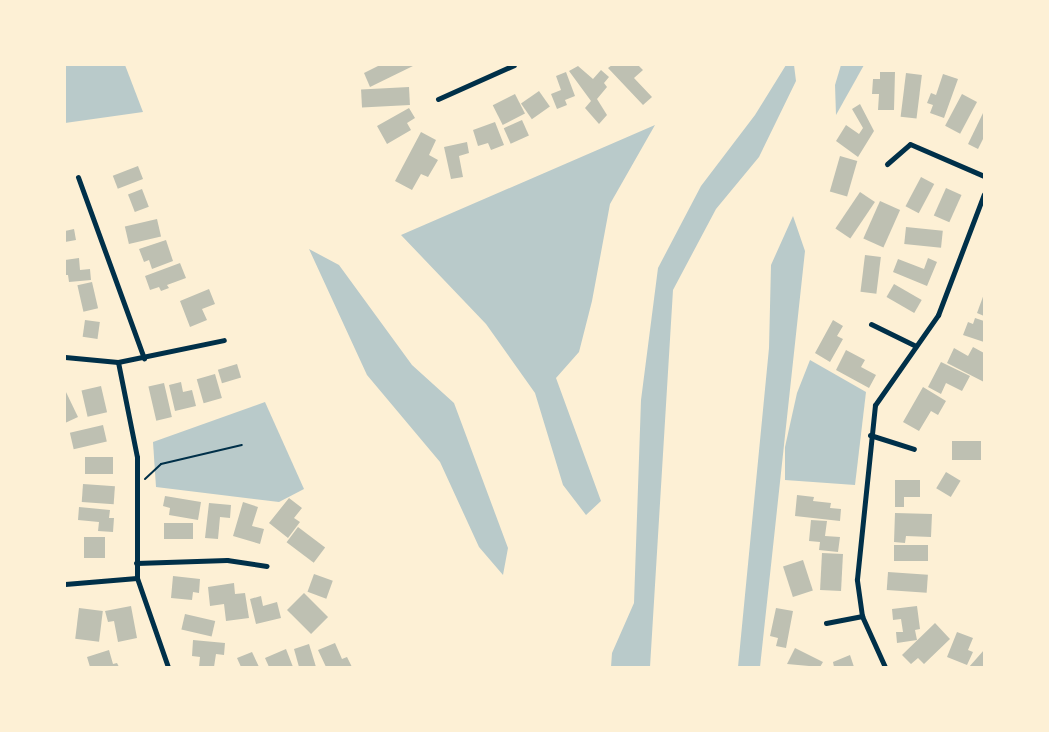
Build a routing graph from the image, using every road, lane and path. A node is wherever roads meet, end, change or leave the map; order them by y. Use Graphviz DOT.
graph roads {
  1 [pos="514,65"];
  2 [pos="438,99"];
  3 [pos="887,164"];
  4 [pos="984,176"];
  5 [pos="78,177"];
  6 [pos="984,194"];
  7 [pos="871,324"];
  8 [pos="224,340"];
  9 [pos="916,346"];
  10 [pos="65,357"];
  11 [pos="144,358"];
  12 [pos="118,362"];
  13 [pos="870,435"];
  14 [pos="242,445"];
  15 [pos="914,449"];
  16 [pos="137,485"];
  17 [pos="136,563"];
  18 [pos="267,566"];
  19 [pos="138,578"];
  20 [pos="65,584"];
  21 [pos="862,616"];
  22 [pos="826,623"];
  23 [pos="168,667"];
  24 [pos="885,667"];
  1 -- 2 [label="street"];
  3 -- 4 [label="street"];
  5 -- 11 [label="street"];
  6 -- 9 [label="street"];
  7 -- 9 [label="street"];
  8 -- 11 [label="street"];
  9 -- 13 [label="street"];
  10 -- 12 [label="street"];
  11 -- 12 [label="street"];
  12 -- 16 [label="street"];
  13 -- 15 [label="street"];
  13 -- 21 [label="street"];
  14 -- 16 [label="path"];
  16 -- 17 [label="street"];
  17 -- 18 [label="street"];
  17 -- 19 [label="street"];
  19 -- 20 [label="street"];
  19 -- 23 [label="street"];
  21 -- 22 [label="street"];
  21 -- 24 [label="street"];
}
